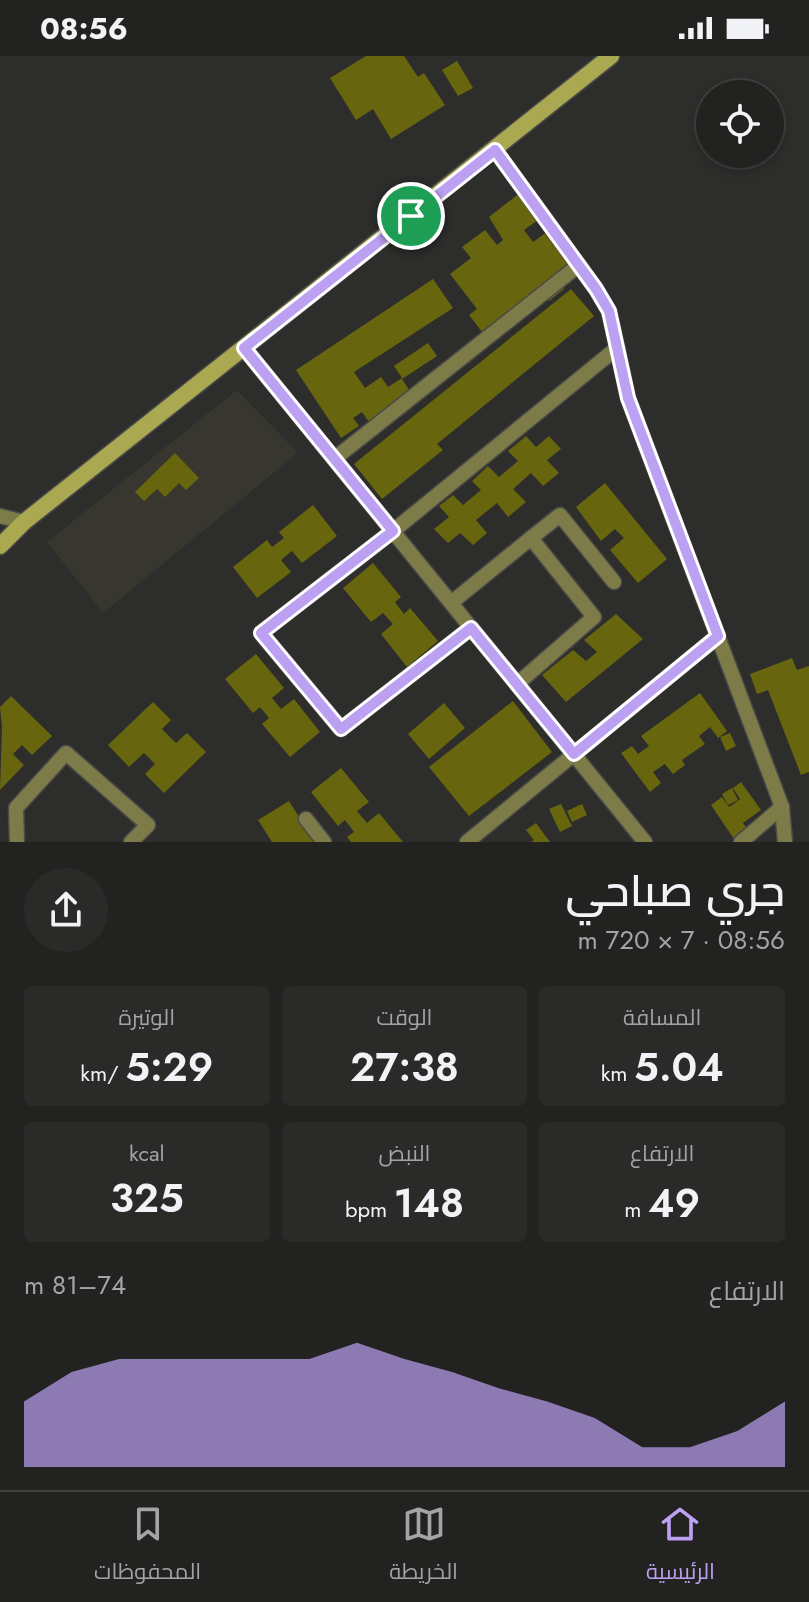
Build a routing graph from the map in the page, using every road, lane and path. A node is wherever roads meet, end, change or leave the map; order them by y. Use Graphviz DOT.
graph roads {
  1 [pos="611,56"];
  2 [pos="495,150"];
  3 [pos="579,265"];
  4 [pos="244,348"];
  5 [pos="617,348"];
  6 [pos="334,459"];
  7 [pos="0,516"];
  8 [pos="24,522"];
  9 [pos="393,531"];
  10 [pos="531,538"];
  11 [pos="0,546"];
  12 [pos="614,582"];
  13 [pos="451,603"];
  14 [pos="471,628"];
  15 [pos="718,636"];
  16 [pos="517,684"];
  17 [pos="574,754"];
  18 [pos="782,807"];
  19 [pos="306,819"];
  20 [pos="638,839"];
  21 [pos="17,842"];
  22 [pos="131,842"];
  23 [pos="324,842"];
  24 [pos="467,842"];
  25 [pos="741,842"];
  26 [pos="785,842"];
  1 -- 2 [label="main road"];
  2 -- 3 [label="street"];
  2 -- 4 [label="main road"];
  3 -- 5 [label="street"];
  3 -- 6 [label="street"];
  4 -- 6 [label="street"];
  4 -- 8 [label="main road"];
  5 -- 9 [label="street"];
  5 -- 15 [label="street"];
  6 -- 9 [label="street"];
  7 -- 8 [label="street"];
  8 -- 11 [label="main road"];
  9 -- 13 [label="street"];
  9 -- 14 [label="street"];
  10 -- 12 [label="street"];
  10 -- 13 [label="street"];
  10 -- 16 [label="street"];
  13 -- 14 [label="street"];
  14 -- 16 [label="street"];
  15 -- 17 [label="street"];
  15 -- 18 [label="street"];
  16 -- 17 [label="street"];
  17 -- 20 [label="street"];
  17 -- 24 [label="street"];
  18 -- 25 [label="street"];
  18 -- 26 [label="street"];
  19 -- 23 [label="street"];
  21 -- 22 [label="street"];
}
